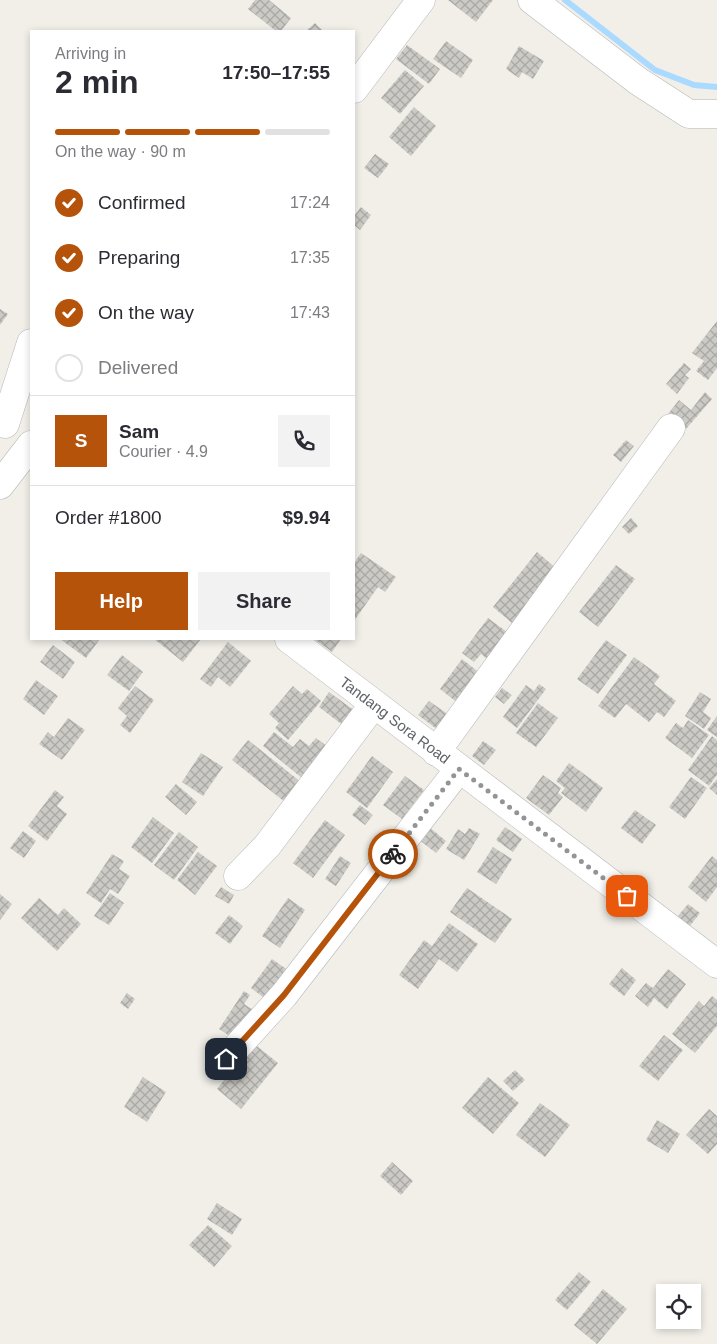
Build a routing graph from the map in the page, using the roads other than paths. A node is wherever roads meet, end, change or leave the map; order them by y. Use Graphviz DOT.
graph roads {
  1 [pos="421,0"];
  2 [pos="532,0"];
  3 [pos="355,88"];
  4 [pos="717,114"];
  5 [pos="30,346"];
  6 [pos="3,422"];
  7 [pos="671,428"];
  8 [pos="30,443"];
  9 [pos="30,445"];
  10 [pos="0,485"];
  11 [pos="290,640"];
  12 [pos="374,704"];
  13 [pos="436,752"];
  14 [pos="459,769"];
  15 [pos="238,876"];
  16 [pos="717,964"];
  17 [pos="226,1059"];
  1 -- 3 [label="street"];
  2 -- 4 [label="street"];
  5 -- 6 [label="street"];
  6 -- 8 [label="street"];
  7 -- 13 [label="street"];
  9 -- 10 [label="street"];
  11 -- 12 [label="street, Tandang Sora Road"];
  12 -- 13 [label="street, Tandang Sora Road"];
  12 -- 15 [label="street"];
  13 -- 14 [label="street, Tandang Sora Road"];
  14 -- 16 [label="street, Tandang Sora Road"];
  14 -- 17 [label="street"];
}
